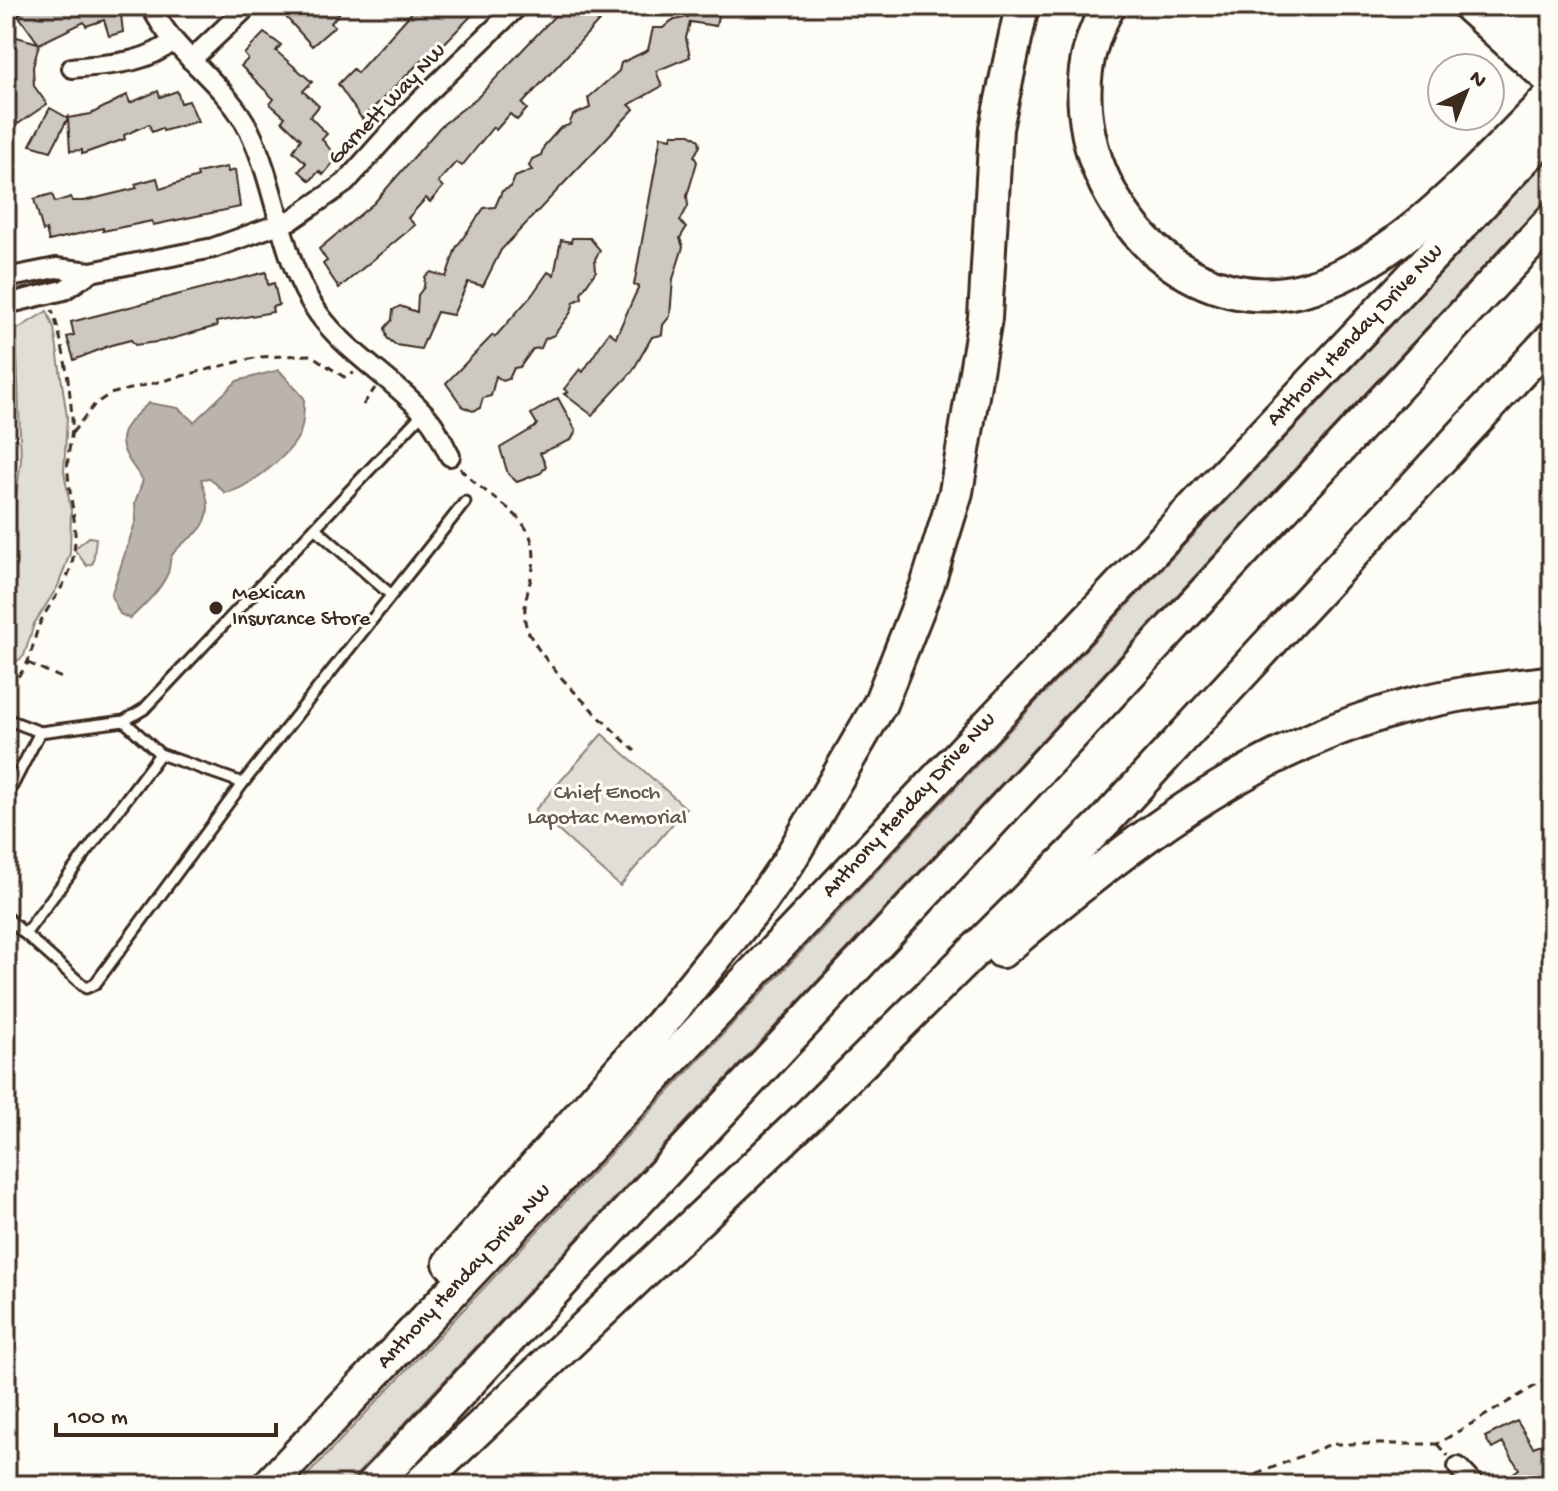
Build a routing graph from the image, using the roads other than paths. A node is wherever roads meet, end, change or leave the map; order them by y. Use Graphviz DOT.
graph roads {
  1 [pos="151,6"];
  2 [pos="248,6"];
  3 [pos="518,6"];
  4 [pos="1022,6"];
  5 [pos="1048,6"];
  6 [pos="1109,6"];
  7 [pos="1469,6"];
  8 [pos="1515,6"];
  9 [pos="173,41"];
  10 [pos="1552,41"];
  11 [pos="191,60"];
  12 [pos="72,68"];
  13 [pos="1552,81"];
  14 [pos="1552,95"];
  15 [pos="996,128"];
  16 [pos="1552,129"];
  17 [pos="1507,158"];
  18 [pos="1552,220"];
  19 [pos="282,225"];
  20 [pos="91,272"];
  21 [pos="6,278"];
  22 [pos="6,304"];
  23 [pos="1552,338"];
  24 [pos="423,413"];
  25 [pos="450,456"];
  26 [pos="465,502"];
  27 [pos="315,528"];
  28 [pos="390,594"];
  29 [pos="1552,682"];
  30 [pos="6,719"];
  31 [pos="124,721"];
  32 [pos="40,732"];
  33 [pos="160,754"];
  34 [pos="243,783"];
  35 [pos="6,798"];
  36 [pos="6,917"];
  37 [pos="25,934"];
  38 [pos="811,1113"];
  39 [pos="1458,1467"];
  40 [pos="260,1485"];
  41 [pos="269,1485"];
  42 [pos="373,1485"];
  43 [pos="419,1485"];
  44 [pos="1475,1485"];
  1 -- 9 [label="street"];
  2 -- 11 [label="street"];
  3 -- 19 [label="street, Garnett Way NW"];
  4 -- 15 [label="highway"];
  5 -- 15 [label="highway"];
  6 -- 17 [label="highway"];
  7 -- 13 [label="highway"];
  8 -- 10 [label="highway"];
  9 -- 11 [label="street"];
  9 -- 12 [label="street"];
  11 -- 19 [label="street"];
  14 -- 17 [label="highway"];
  15 -- 40 [label="highway"];
  16 -- 17 [label="highway, Anthony Henday Drive NW"];
  17 -- 41 [label="highway, Anthony Henday Drive NW"];
  18 -- 42 [label="highway"];
  19 -- 20 [label="street, Garnett Way NW"];
  19 -- 24 [label="street"];
  20 -- 21 [label="street, Garnett Way NW"];
  20 -- 22 [label="street, Garnett Way NW"];
  23 -- 38 [label="highway"];
  24 -- 25 [label="street"];
  24 -- 27 [label="lane"];
  26 -- 28 [label="lane"];
  27 -- 28 [label="lane"];
  27 -- 31 [label="lane"];
  28 -- 34 [label="lane"];
  29 -- 38 [label="highway"];
  30 -- 32 [label="lane"];
  31 -- 32 [label="lane"];
  31 -- 33 [label="lane"];
  32 -- 35 [label="lane"];
  33 -- 34 [label="lane"];
  33 -- 37 [label="lane"];
  34 -- 37 [label="lane"];
  36 -- 37 [label="lane"];
  38 -- 43 [label="highway"];
  39 -- 44 [label="street"];
}
